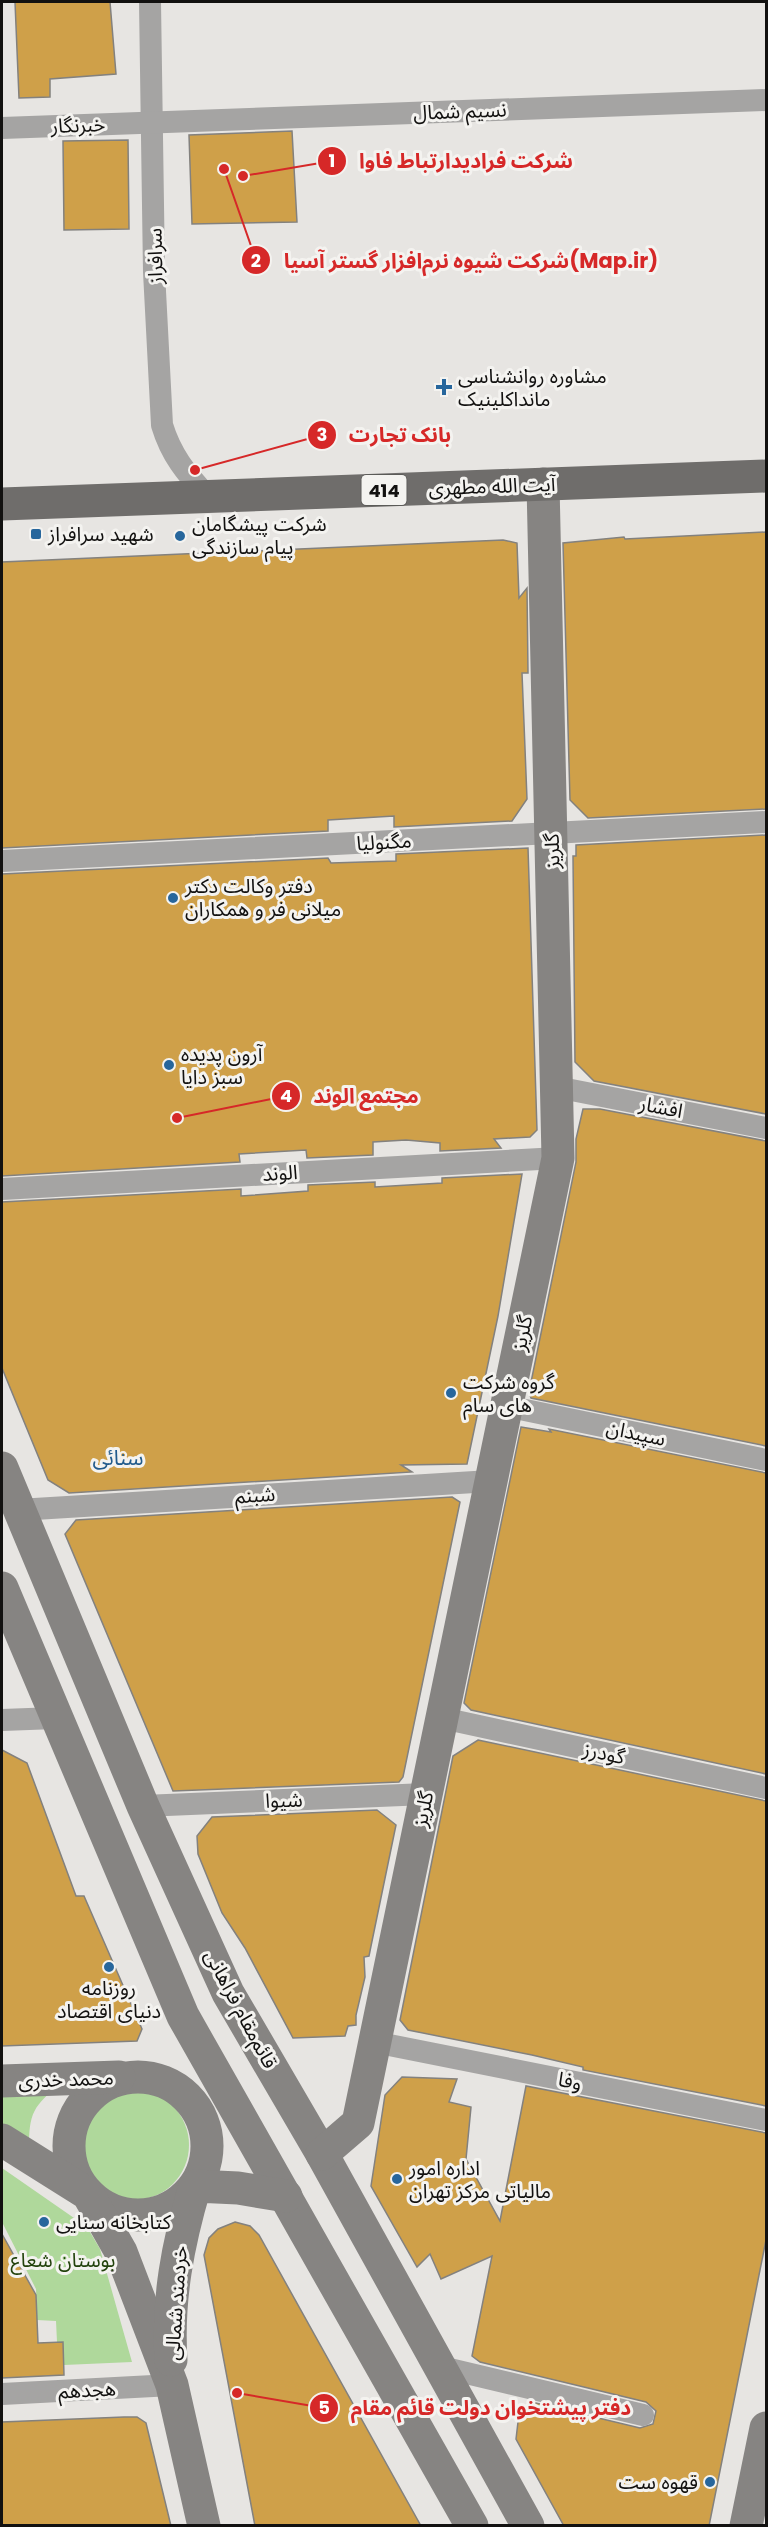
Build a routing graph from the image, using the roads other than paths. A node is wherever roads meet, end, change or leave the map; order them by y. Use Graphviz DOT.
graph roads {
  1 [pos="150,2"];
  2 [pos="766,100"];
  3 [pos="154,122"];
  4 [pos="2,128"];
  5 [pos="766,476"];
  6 [pos="543,484"];
  7 [pos="207,496"];
  8 [pos="2,504"];
  9 [pos="766,822"];
  10 [pos="552,833"];
  11 [pos="2,861"];
  12 [pos="556,1087"];
  13 [pos="766,1128"];
  14 [pos="558,1158"];
  15 [pos="2,1189"];
  16 [pos="506,1406"];
  17 [pos="766,1460"];
  18 [pos="2,1468"];
  19 [pos="491,1481"];
  20 [pos="18,1510"];
  21 [pos="2,1588"];
  22 [pos="56,1718"];
  23 [pos="442,1718"];
  24 [pos="2,1720"];
  25 [pos="766,1788"];
  26 [pos="426,1794"];
  27 [pos="143,1806"];
  28 [pos="374,2042"];
  29 [pos="268,2060"];
  30 [pos="142,2078"];
  31 [pos="2,2081"];
  32 [pos="221,2081"];
  33 [pos="766,2120"];
  34 [pos="2,2140"];
  35 [pos="322,2154"];
  36 [pos="195,2186"];
  37 [pos="88,2194"];
  38 [pos="286,2196"];
  39 [pos="441,2367"];
  40 [pos="172,2385"];
  41 [pos="2,2394"];
  42 [pos="643,2415"];
  43 [pos="766,2428"];
  44 [pos="471,2525"];
  45 [pos="204,2526"];
  46 [pos="528,2526"];
  47 [pos="746,2526"];
  1 -- 3 [label="street, سرافراز"];
  2 -- 3 [label="street, نسیم شمال"];
  3 -- 4 [label="street, خبرنگار"];
  3 -- 7 [label="street, سرافراز"];
  5 -- 6 [label="main road, آیت الله مطهری / 414"];
  6 -- 7 [label="main road, آیت الله مطهری / 414"];
  6 -- 10 [label="street, گلریز"];
  7 -- 8 [label="main road, آیت الله مطهری / 414"];
  9 -- 10 [label="street, مگنولیا"];
  10 -- 11 [label="street, مگنولیا"];
  10 -- 12 [label="street, گلریز"];
  12 -- 13 [label="street, افشار"];
  12 -- 14 [label="street, گلریز"];
  14 -- 15 [label="street, الوند"];
  14 -- 16 [label="street, گلریز"];
  16 -- 17 [label="street, سپیدان"];
  16 -- 19 [label="street, گلریز"];
  18 -- 20 [label="street, قائم‌مقام فراهانی"];
  19 -- 20 [label="street, شبنم"];
  19 -- 23 [label="street, گلریز"];
  20 -- 27 [label="street, قائم‌مقام فراهانی"];
  21 -- 22 [label="street"];
  22 -- 24 [label="street"];
  22 -- 32 [label="street"];
  23 -- 25 [label="street, گودرز"];
  23 -- 26 [label="street, گلریز"];
  26 -- 27 [label="street, شیوا"];
  26 -- 28 [label="street, گلریز"];
  27 -- 29 [label="street, قائم‌مقام فراهانی"];
  28 -- 33 [label="street, وفا"];
  28 -- 35 [label="street, گلریز"];
  29 -- 32 [label="street"];
  29 -- 35 [label="street, قائم‌مقام فراهانی"];
  30 -- 31 [label="street, محمد خدری"];
  30 -- 32 [label="street, محمد خدری"];
  30 -- 36 [label="street"];
  30 -- 37 [label="street"];
  32 -- 38 [label="street"];
  34 -- 37 [label="street"];
  35 -- 39 [label="street, قائم‌مقام فراهانی"];
  36 -- 37 [label="street"];
  36 -- 38 [label="street"];
  36 -- 40 [label="street, خردمند شمالی"];
  37 -- 40 [label="street, خردمند شمالی"];
  38 -- 44 [label="street"];
  39 -- 42 [label="street"];
  39 -- 46 [label="street, قائم‌مقام فراهانی"];
  40 -- 41 [label="street, هجدهم"];
  40 -- 45 [label="street, خردمند شمالی"];
  43 -- 47 [label="street"];
}
